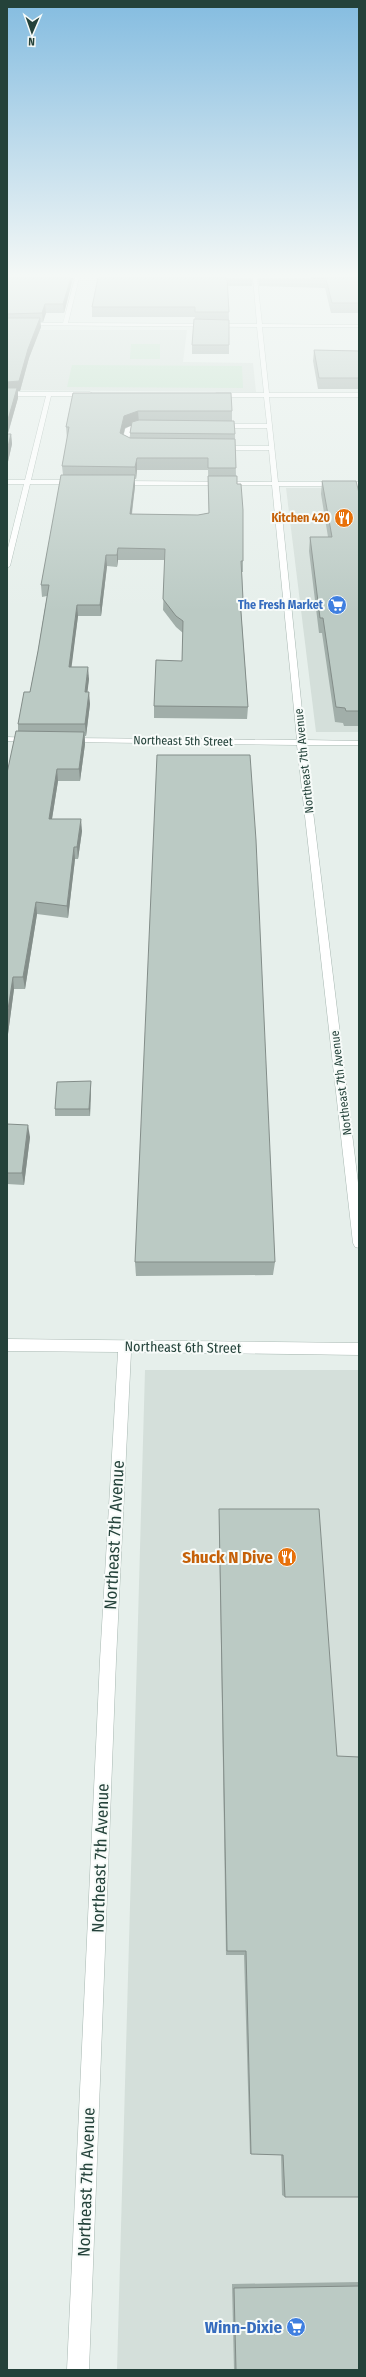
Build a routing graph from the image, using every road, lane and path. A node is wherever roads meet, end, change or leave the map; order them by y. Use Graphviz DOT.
graph roads {
  1 [pos="265,389"];
  2 [pos="7,394"];
  3 [pos="49,394"];
  4 [pos="96,394"];
  5 [pos="212,395"];
  6 [pos="266,395"];
  7 [pos="359,395"];
  8 [pos="155,426"];
  9 [pos="211,426"];
  10 [pos="270,426"];
  11 [pos="136,447"];
  12 [pos="212,448"];
  13 [pos="272,448"];
  14 [pos="7,482"];
  15 [pos="27,482"];
  16 [pos="81,482"];
  17 [pos="112,483"];
  18 [pos="275,483"];
  19 [pos="359,484"];
  20 [pos="7,566"];
  21 [pos="7,739"];
  22 [pos="39,740"];
  23 [pos="62,740"];
  24 [pos="302,743"];
  25 [pos="359,743"];
  26 [pos="359,1243"];
  27 [pos="7,1345"];
  28 [pos="125,1347"];
  29 [pos="359,1349"];
  30 [pos="78,2370"];
  1 -- 6 [label="street, Northeast 7th Avenue"];
  2 -- 3 [label="street"];
  3 -- 4 [label="street"];
  3 -- 15 [label="street"];
  5 -- 6 [label="street"];
  6 -- 7 [label="street"];
  6 -- 10 [label="street, Northeast 7th Avenue"];
  8 -- 11 [label="street"];
  9 -- 10 [label="street"];
  10 -- 13 [label="street, Northeast 7th Avenue"];
  12 -- 13 [label="street"];
  13 -- 18 [label="street, Northeast 7th Avenue"];
  14 -- 15 [label="street"];
  15 -- 16 [label="street"];
  15 -- 20 [label="street"];
  17 -- 18 [label="street"];
  18 -- 19 [label="street"];
  18 -- 24 [label="street, Northeast 7th Avenue"];
  21 -- 22 [label="street"];
  23 -- 24 [label="street, Northeast 5th Street"];
  24 -- 25 [label="street, Northeast 5th Street"];
  24 -- 26 [label="street, Northeast 7th Avenue"];
  27 -- 28 [label="street, Northeast 6th Street"];
  28 -- 29 [label="street, Northeast 6th Street"];
  28 -- 30 [label="street, Northeast 7th Avenue"];
}
